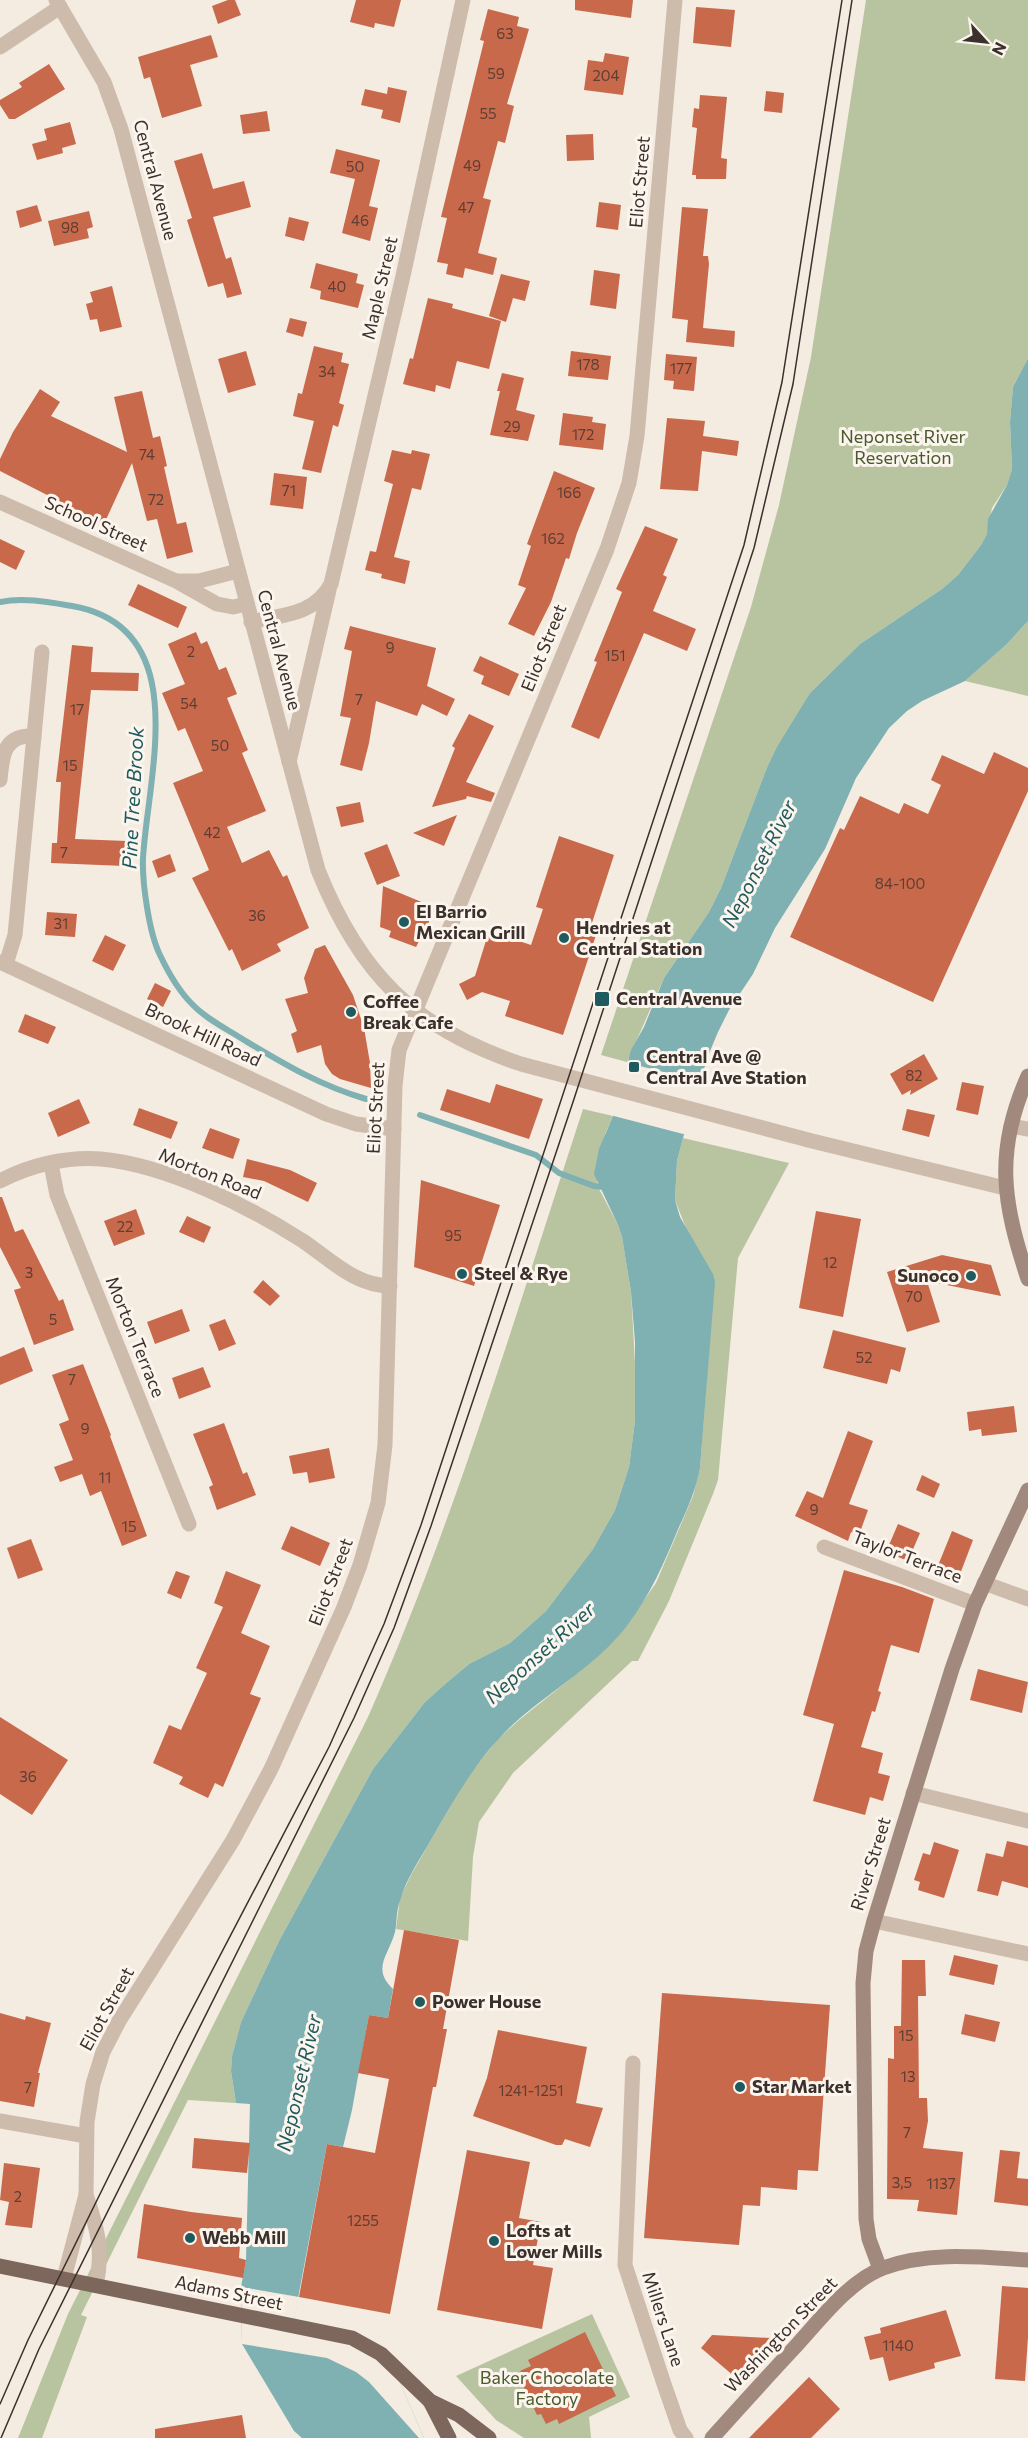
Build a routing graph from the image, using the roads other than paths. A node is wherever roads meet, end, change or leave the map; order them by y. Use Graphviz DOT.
graph roads {
  1 [pos="464,0"];
  2 [pos="675,0"];
  3 [pos="58,3"];
  4 [pos="0,47"];
  5 [pos="0,502"];
  6 [pos="238,571"];
  7 [pos="176,581"];
  8 [pos="331,584"];
  9 [pos="247,604"];
  10 [pos="251,622"];
  11 [pos="42,652"];
  12 [pos="34,736"];
  13 [pos="289,762"];
  14 [pos="0,780"];
  15 [pos="3,963"];
  16 [pos="414,1011"];
  17 [pos="1028,1076"];
  18 [pos="1011,1126"];
  19 [pos="1028,1128"];
  20 [pos="394,1129"];
  21 [pos="51,1164"];
  22 [pos="0,1181"];
  23 [pos="1005,1188"];
  24 [pos="1028,1279"];
  25 [pos="390,1286"];
  26 [pos="1028,1490"];
  27 [pos="189,1524"];
  28 [pos="824,1547"];
  29 [pos="984,1583"];
  30 [pos="1028,1599"];
  31 [pos="975,1604"];
  32 [pos="913,1793"];
  33 [pos="1028,1821"];
  34 [pos="874,1921"];
  35 [pos="1028,1954"];
  36 [pos="633,2063"];
  37 [pos="0,2121"];
  38 [pos="86,2136"];
  39 [pos="86,2195"];
  40 [pos="1028,2260"];
  41 [pos="0,2266"];
  42 [pos="880,2269"];
  43 [pos="64,2278"];
  44 [pos="99,2286"];
  45 [pos="430,2401"];
  46 [pos="449,2438"];
  47 [pos="489,2438"];
  48 [pos="686,2438"];
  49 [pos="712,2438"];
  1 -- 8 [label="street, Maple Street"];
  2 -- 16 [label="street, Eliot Street"];
  3 -- 4 [label="street"];
  3 -- 6 [label="street, Central Avenue"];
  5 -- 7 [label="street, School Street"];
  6 -- 7 [label="street, School Street"];
  6 -- 9 [label="street, Central Avenue"];
  7 -- 9 [label="street, School Street"];
  8 -- 10 [label="street, Maple Street"];
  8 -- 13 [label="street, Maple Street"];
  9 -- 10 [label="street, Central Avenue"];
  10 -- 13 [label="street, Central Avenue"];
  11 -- 12 [label="street"];
  12 -- 14 [label="street"];
  12 -- 15 [label="street"];
  13 -- 16 [label="street, Central Avenue"];
  15 -- 20 [label="street, Brook Hill Road"];
  16 -- 20 [label="street, Eliot Street"];
  16 -- 23 [label="street, Central Avenue"];
  17 -- 18 [label="main road"];
  18 -- 19 [label="street"];
  18 -- 23 [label="main road"];
  20 -- 25 [label="street, Eliot Street"];
  21 -- 22 [label="street, Morton Road"];
  21 -- 25 [label="street, Morton Road"];
  21 -- 27 [label="street, Morton Terrace"];
  23 -- 24 [label="main road"];
  25 -- 38 [label="street, Eliot Street"];
  26 -- 29 [label="main road, River Street"];
  28 -- 31 [label="street, Taylor Terrace"];
  29 -- 30 [label="street"];
  29 -- 31 [label="main road, River Street"];
  31 -- 32 [label="main road, River Street"];
  32 -- 33 [label="street"];
  32 -- 34 [label="main road, River Street"];
  34 -- 35 [label="street"];
  34 -- 42 [label="main road, River Street"];
  36 -- 48 [label="street, Millers Lane"];
  37 -- 38 [label="street"];
  38 -- 39 [label="street, Eliot Street"];
  39 -- 43 [label="street, Eliot Street"];
  39 -- 44 [label="street, Eliot Street"];
  40 -- 42 [label="main road, Washington Street"];
  41 -- 43 [label="main road, Adams Street"];
  42 -- 49 [label="main road, Washington Street"];
  43 -- 44 [label="main road, Adams Street"];
  44 -- 45 [label="main road, Adams Street"];
  45 -- 46 [label="main road, Adams Street"];
  45 -- 47 [label="main road, Adams Street"];
}
